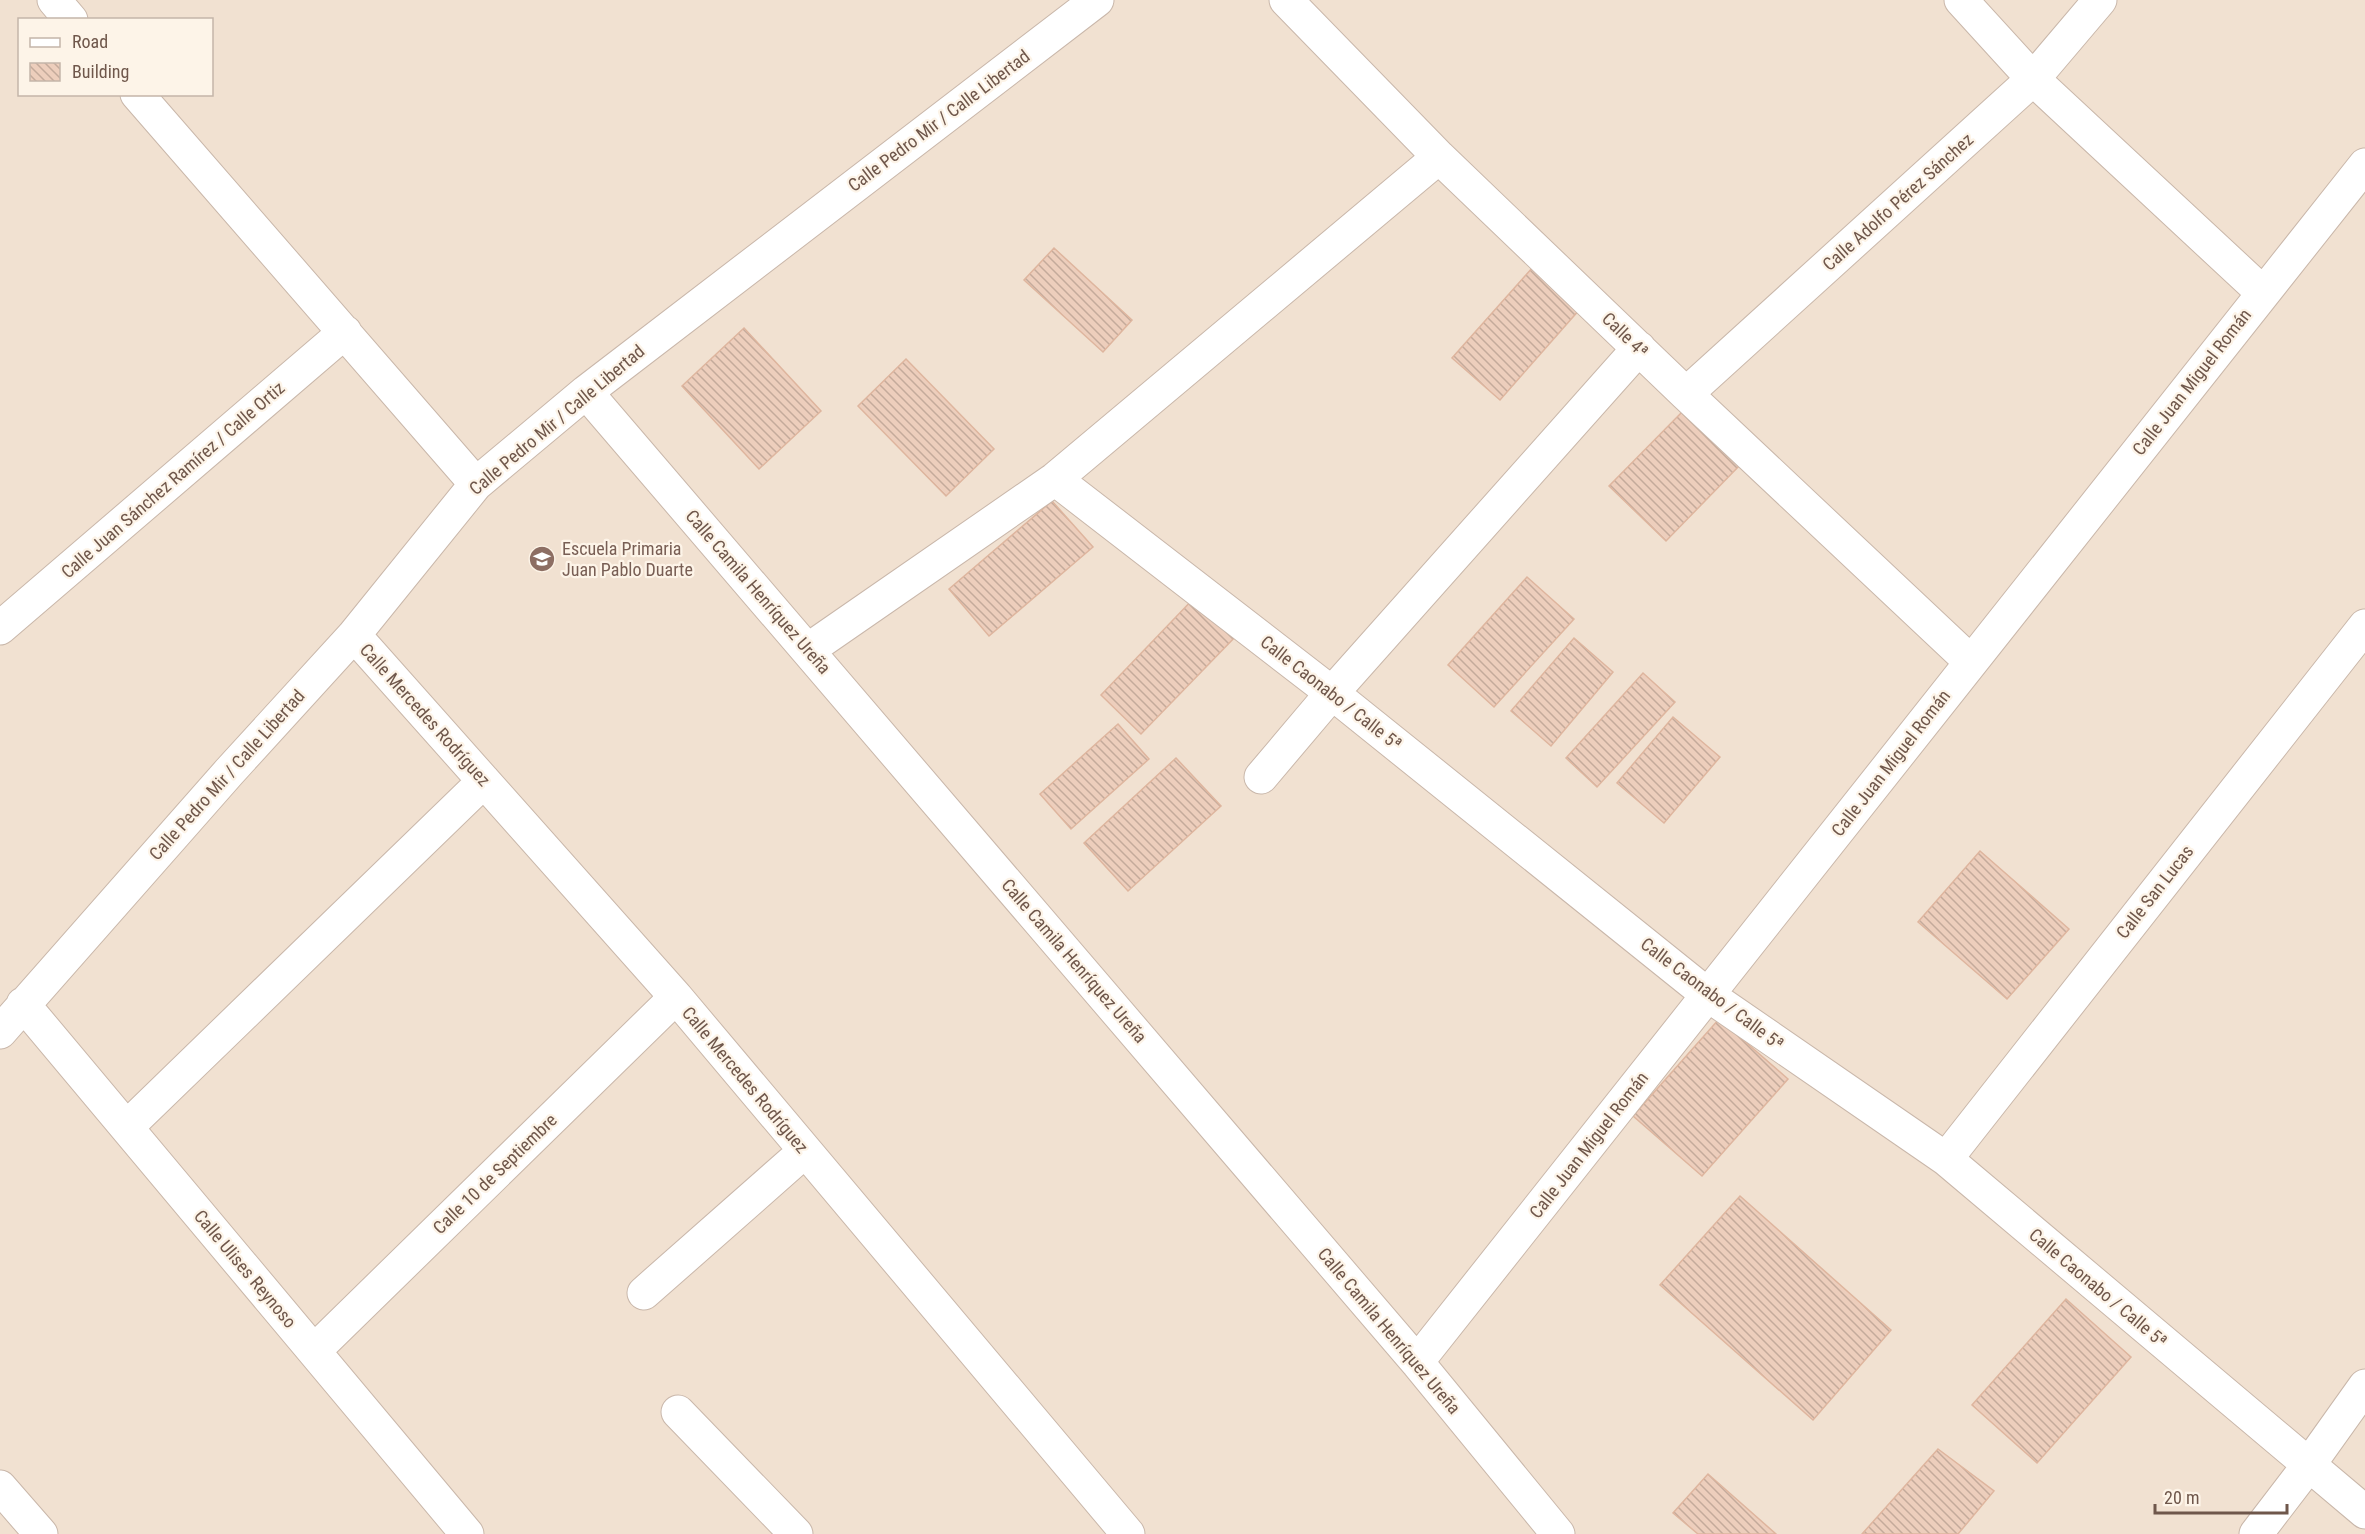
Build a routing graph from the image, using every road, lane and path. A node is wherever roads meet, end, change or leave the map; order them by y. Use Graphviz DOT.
graph roads {
  1 [pos="54,0"];
  2 [pos="1097,0"];
  3 [pos="1286,0"];
  4 [pos="1961,0"];
  5 [pos="2100,0"];
  6 [pos="69,18"];
  7 [pos="2033,79"];
  8 [pos="139,96"];
  9 [pos="1439,157"];
  10 [pos="2365,165"];
  11 [pos="2263,293"];
  12 [pos="345,332"];
  13 [pos="1639,348"];
  14 [pos="586,392"];
  15 [pos="1686,394"];
  16 [pos="1055,479"];
  17 [pos="476,483"];
  18 [pos="2365,626"];
  19 [pos="0,628"];
  20 [pos="354,635"];
  21 [pos="808,650"];
  22 [pos="1971,662"];
  23 [pos="1332,693"];
  24 [pos="1261,777"];
  25 [pos="484,781"];
  26 [pos="1708,994"];
  27 [pos="676,997"];
  28 [pos="24,1004"];
  29 [pos="0,1032"];
  30 [pos="127,1127"];
  31 [pos="805,1151"];
  32 [pos="1946,1159"];
  33 [pos="644,1293"];
  34 [pos="314,1351"];
  35 [pos="1417,1362"];
  36 [pos="2365,1386"];
  37 [pos="678,1412"];
  38 [pos="2308,1466"];
  39 [pos="0,1487"];
  40 [pos="2365,1512"];
  41 [pos="1119,1531"];
  42 [pos="41,1534"];
  43 [pos="467,1534"];
  44 [pos="796,1534"];
  45 [pos="1558,1534"];
  46 [pos="2256,1534"];
  1 -- 6 [label="street"];
  2 -- 14 [label="street, Calle Pedro Mir / Calle Libertad"];
  3 -- 9 [label="street, Calle 4ª"];
  4 -- 7 [label="street"];
  5 -- 7 [label="street, Calle Adolfo Pérez Sánchez"];
  7 -- 11 [label="street"];
  7 -- 15 [label="street, Calle Adolfo Pérez Sánchez"];
  8 -- 12 [label="street"];
  9 -- 13 [label="street, Calle 4ª"];
  9 -- 16 [label="street"];
  10 -- 11 [label="street, Calle Juan Miguel Román"];
  11 -- 22 [label="street, Calle Juan Miguel Román"];
  12 -- 17 [label="street"];
  12 -- 19 [label="street, Calle Juan Sánchez Ramírez / Calle Ortiz"];
  13 -- 15 [label="street, Calle 4ª"];
  13 -- 23 [label="street"];
  14 -- 17 [label="street, Calle Pedro Mir / Calle Libertad"];
  14 -- 21 [label="street, Calle Camila Henríquez Ureña"];
  15 -- 22 [label="street, Calle 4ª"];
  16 -- 21 [label="street"];
  16 -- 23 [label="street, Calle Caonabo / Calle 5ª"];
  17 -- 20 [label="street, Calle Pedro Mir / Calle Libertad"];
  18 -- 32 [label="street, Calle San Lucas"];
  20 -- 25 [label="street, Calle Mercedes Rodríguez"];
  20 -- 28 [label="street, Calle Pedro Mir / Calle Libertad"];
  21 -- 35 [label="street, Calle Camila Henríquez Ureña"];
  22 -- 26 [label="street, Calle Juan Miguel Román"];
  23 -- 24 [label="street"];
  23 -- 26 [label="street, Calle Caonabo / Calle 5ª"];
  25 -- 27 [label="street, Calle Mercedes Rodríguez"];
  25 -- 30 [label="street"];
  26 -- 32 [label="street, Calle Caonabo / Calle 5ª"];
  26 -- 35 [label="street, Calle Juan Miguel Román"];
  27 -- 31 [label="street, Calle Mercedes Rodríguez"];
  27 -- 34 [label="street, Calle 10 de Septiembre"];
  28 -- 29 [label="street, Calle Pedro Mir / Calle Libertad"];
  28 -- 30 [label="street, Calle Ulises Reynoso"];
  30 -- 34 [label="street, Calle Ulises Reynoso"];
  31 -- 33 [label="street"];
  31 -- 41 [label="street, Calle Mercedes Rodríguez"];
  32 -- 38 [label="street, Calle Caonabo / Calle 5ª"];
  34 -- 43 [label="street, Calle Ulises Reynoso"];
  35 -- 45 [label="street, Calle Camila Henríquez Ureña"];
  36 -- 38 [label="street"];
  37 -- 44 [label="street"];
  38 -- 40 [label="street, Calle Caonabo / Calle 5ª"];
  38 -- 46 [label="street"];
  39 -- 42 [label="street"];
}
